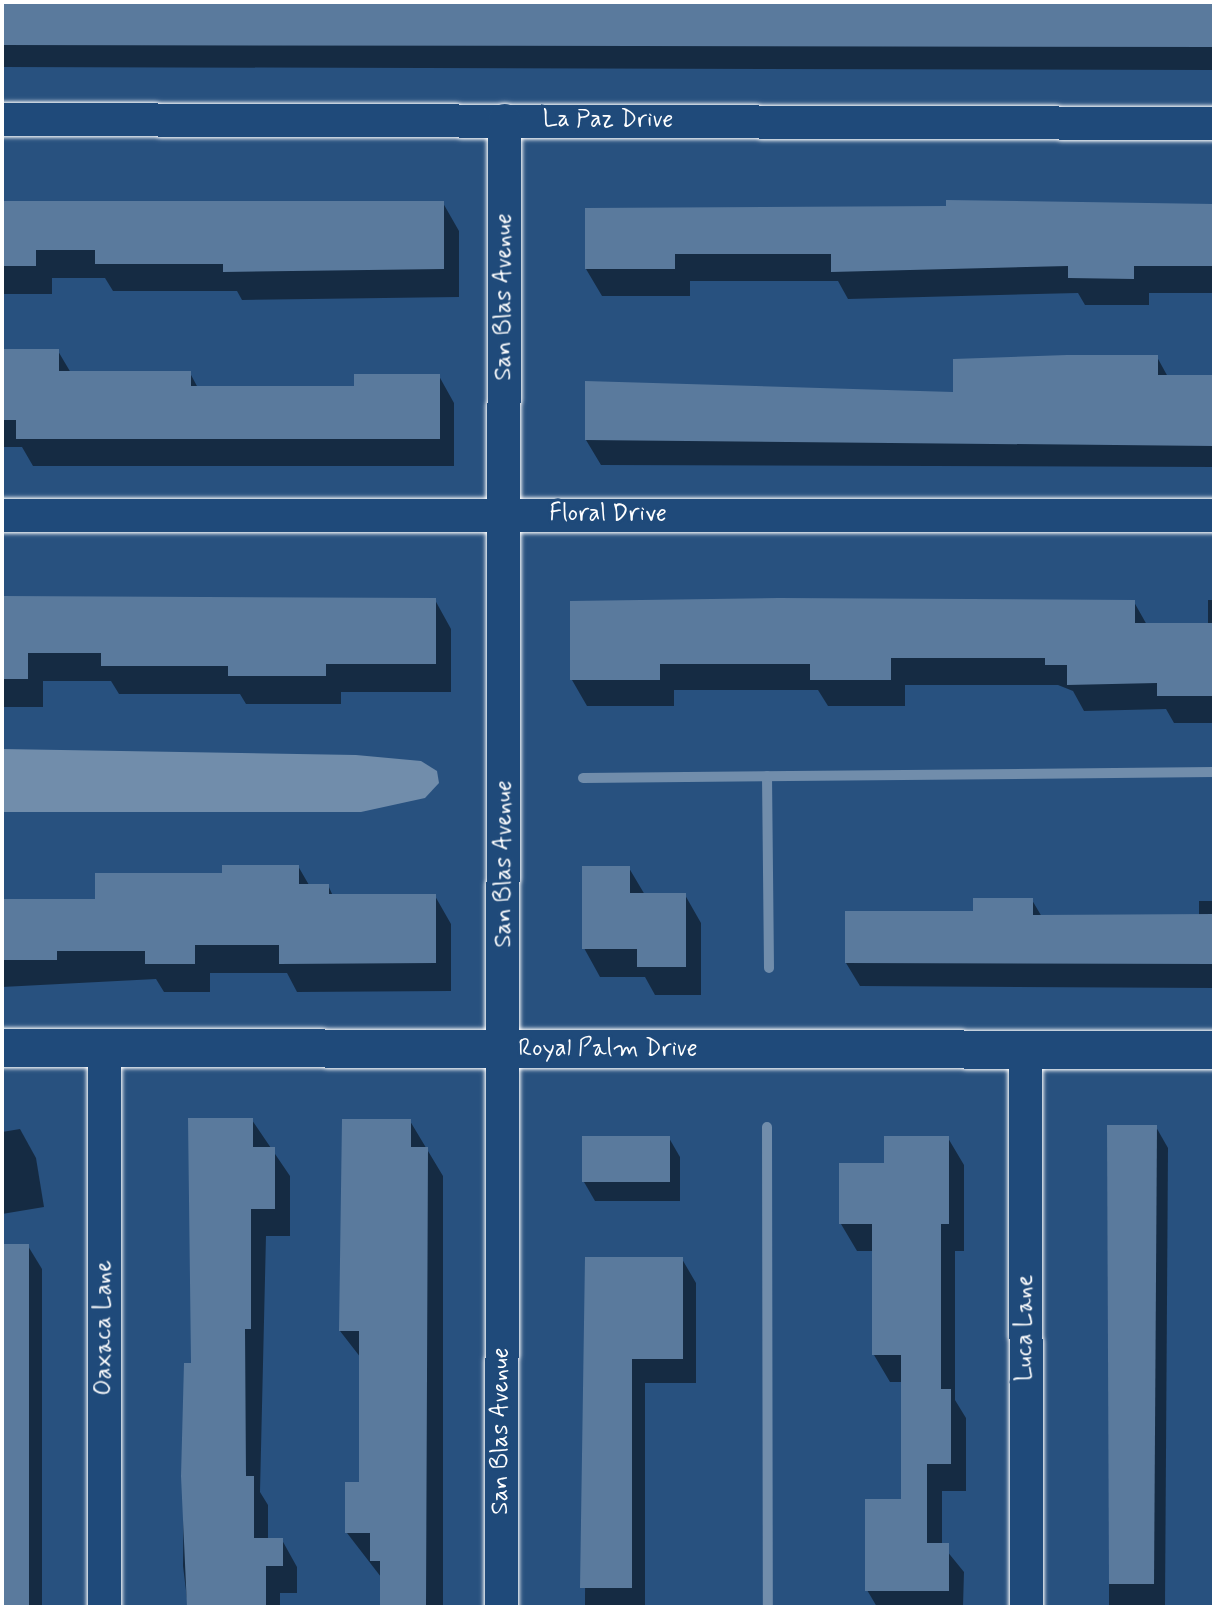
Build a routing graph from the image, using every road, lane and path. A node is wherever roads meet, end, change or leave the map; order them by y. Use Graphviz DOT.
graph roads {
  1 [pos="2,119"];
  2 [pos="505,120"];
  3 [pos="1214,123"];
  4 [pos="505,514"];
  5 [pos="2,515"];
  6 [pos="1214,515"];
  7 [pos="2,1048"];
  8 [pos="104,1049"];
  9 [pos="503,1049"];
  10 [pos="1025,1049"];
  11 [pos="1214,1051"];
  12 [pos="104,1607"];
  13 [pos="501,1607"];
  14 [pos="1026,1607"];
  1 -- 2 [label="street, La Paz Drive"];
  2 -- 3 [label="street, La Paz Drive"];
  2 -- 4 [label="street, San Blas Avenue"];
  4 -- 5 [label="street, Floral Drive"];
  4 -- 6 [label="street, Floral Drive"];
  4 -- 9 [label="street, San Blas Avenue"];
  7 -- 8 [label="street, Royal Palm Drive"];
  8 -- 9 [label="street, Royal Palm Drive"];
  8 -- 12 [label="street, Oaxaca Lane"];
  9 -- 10 [label="street, Royal Palm Drive"];
  9 -- 13 [label="street, San Blas Avenue"];
  10 -- 11 [label="street, Royal Palm Drive"];
  10 -- 14 [label="street, Luca Lane"];
}
